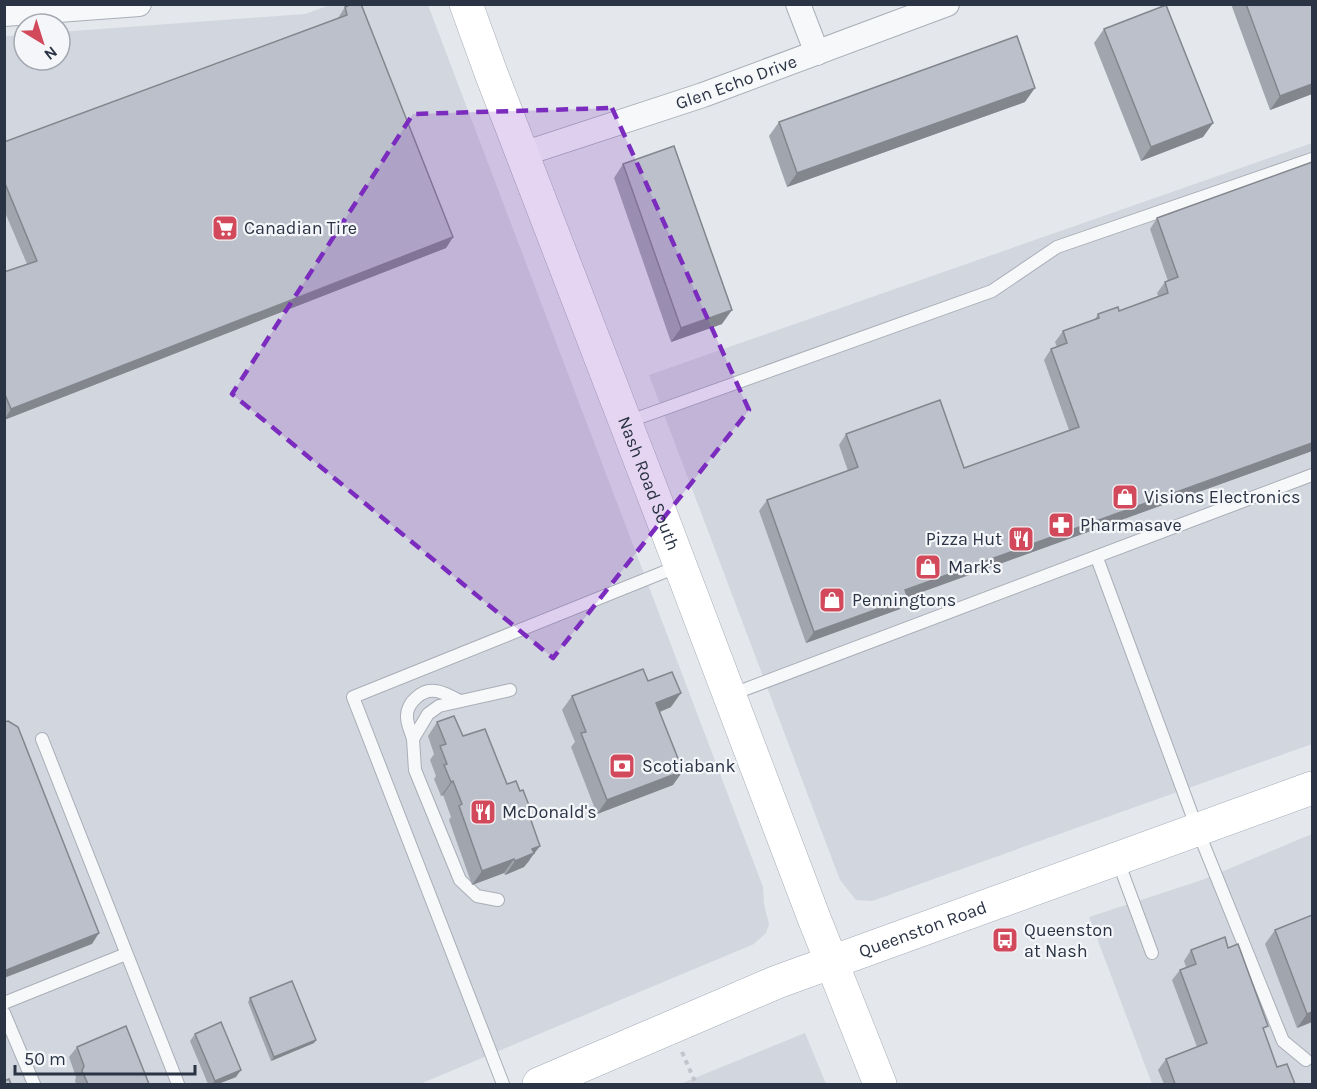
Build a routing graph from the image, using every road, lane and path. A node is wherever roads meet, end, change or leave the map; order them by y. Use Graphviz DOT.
graph roads {
  1 [pos="466,4"];
  2 [pos="798,4"];
  3 [pos="947,4"];
  4 [pos="123,5"];
  5 [pos="4,14"];
  6 [pos="817,53"];
  7 [pos="523,154"];
  8 [pos="1312,159"];
  9 [pos="626,422"];
  10 [pos="1312,475"];
  11 [pos="1097,558"];
  12 [pos="680,565"];
  13 [pos="510,690"];
  14 [pos="729,695"];
  15 [pos="460,701"];
  16 [pos="42,739"];
  17 [pos="414,739"];
  18 [pos="1312,788"];
  19 [pos="1198,831"];
  20 [pos="1117,860"];
  21 [pos="498,900"];
  22 [pos="1152,953"];
  23 [pos="126,954"];
  24 [pos="833,963"];
  25 [pos="4,1003"];
  26 [pos="4,1013"];
  27 [pos="671,1028"];
  28 [pos="1306,1060"];
  29 [pos="34,1084"];
  30 [pos="178,1084"];
  31 [pos="503,1084"];
  32 [pos="539,1084"];
  33 [pos="696,1084"];
  34 [pos="880,1084"];
  1 -- 7 [label="street, Nash Road South"];
  2 -- 6 [label="street"];
  3 -- 6 [label="street, Glen Echo Drive"];
  4 -- 5 [label="street"];
  6 -- 7 [label="street, Glen Echo Drive"];
  7 -- 9 [label="street, Nash Road South"];
  8 -- 9 [label="lane"];
  9 -- 12 [label="street, Nash Road South"];
  10 -- 11 [label="lane"];
  11 -- 14 [label="lane"];
  11 -- 19 [label="lane"];
  12 -- 14 [label="street, Nash Road South"];
  12 -- 31 [label="lane"];
  13 -- 15 [label="lane"];
  14 -- 24 [label="street, Nash Road South"];
  15 -- 17 [label="lane"];
  15 -- 17 [label="lane"];
  16 -- 23 [label="lane"];
  17 -- 21 [label="lane"];
  18 -- 19 [label="street, Queenston Road"];
  19 -- 20 [label="street, Queenston Road"];
  19 -- 28 [label="lane"];
  20 -- 22 [label="lane"];
  20 -- 24 [label="street, Queenston Road"];
  23 -- 25 [label="lane"];
  23 -- 30 [label="lane"];
  24 -- 27 [label="street, Queenston Road"];
  24 -- 34 [label="street, Nash Road South"];
  26 -- 29 [label="lane"];
  27 -- 32 [label="street, Queenston Road"];
  27 -- 33 [label="path"];
}
